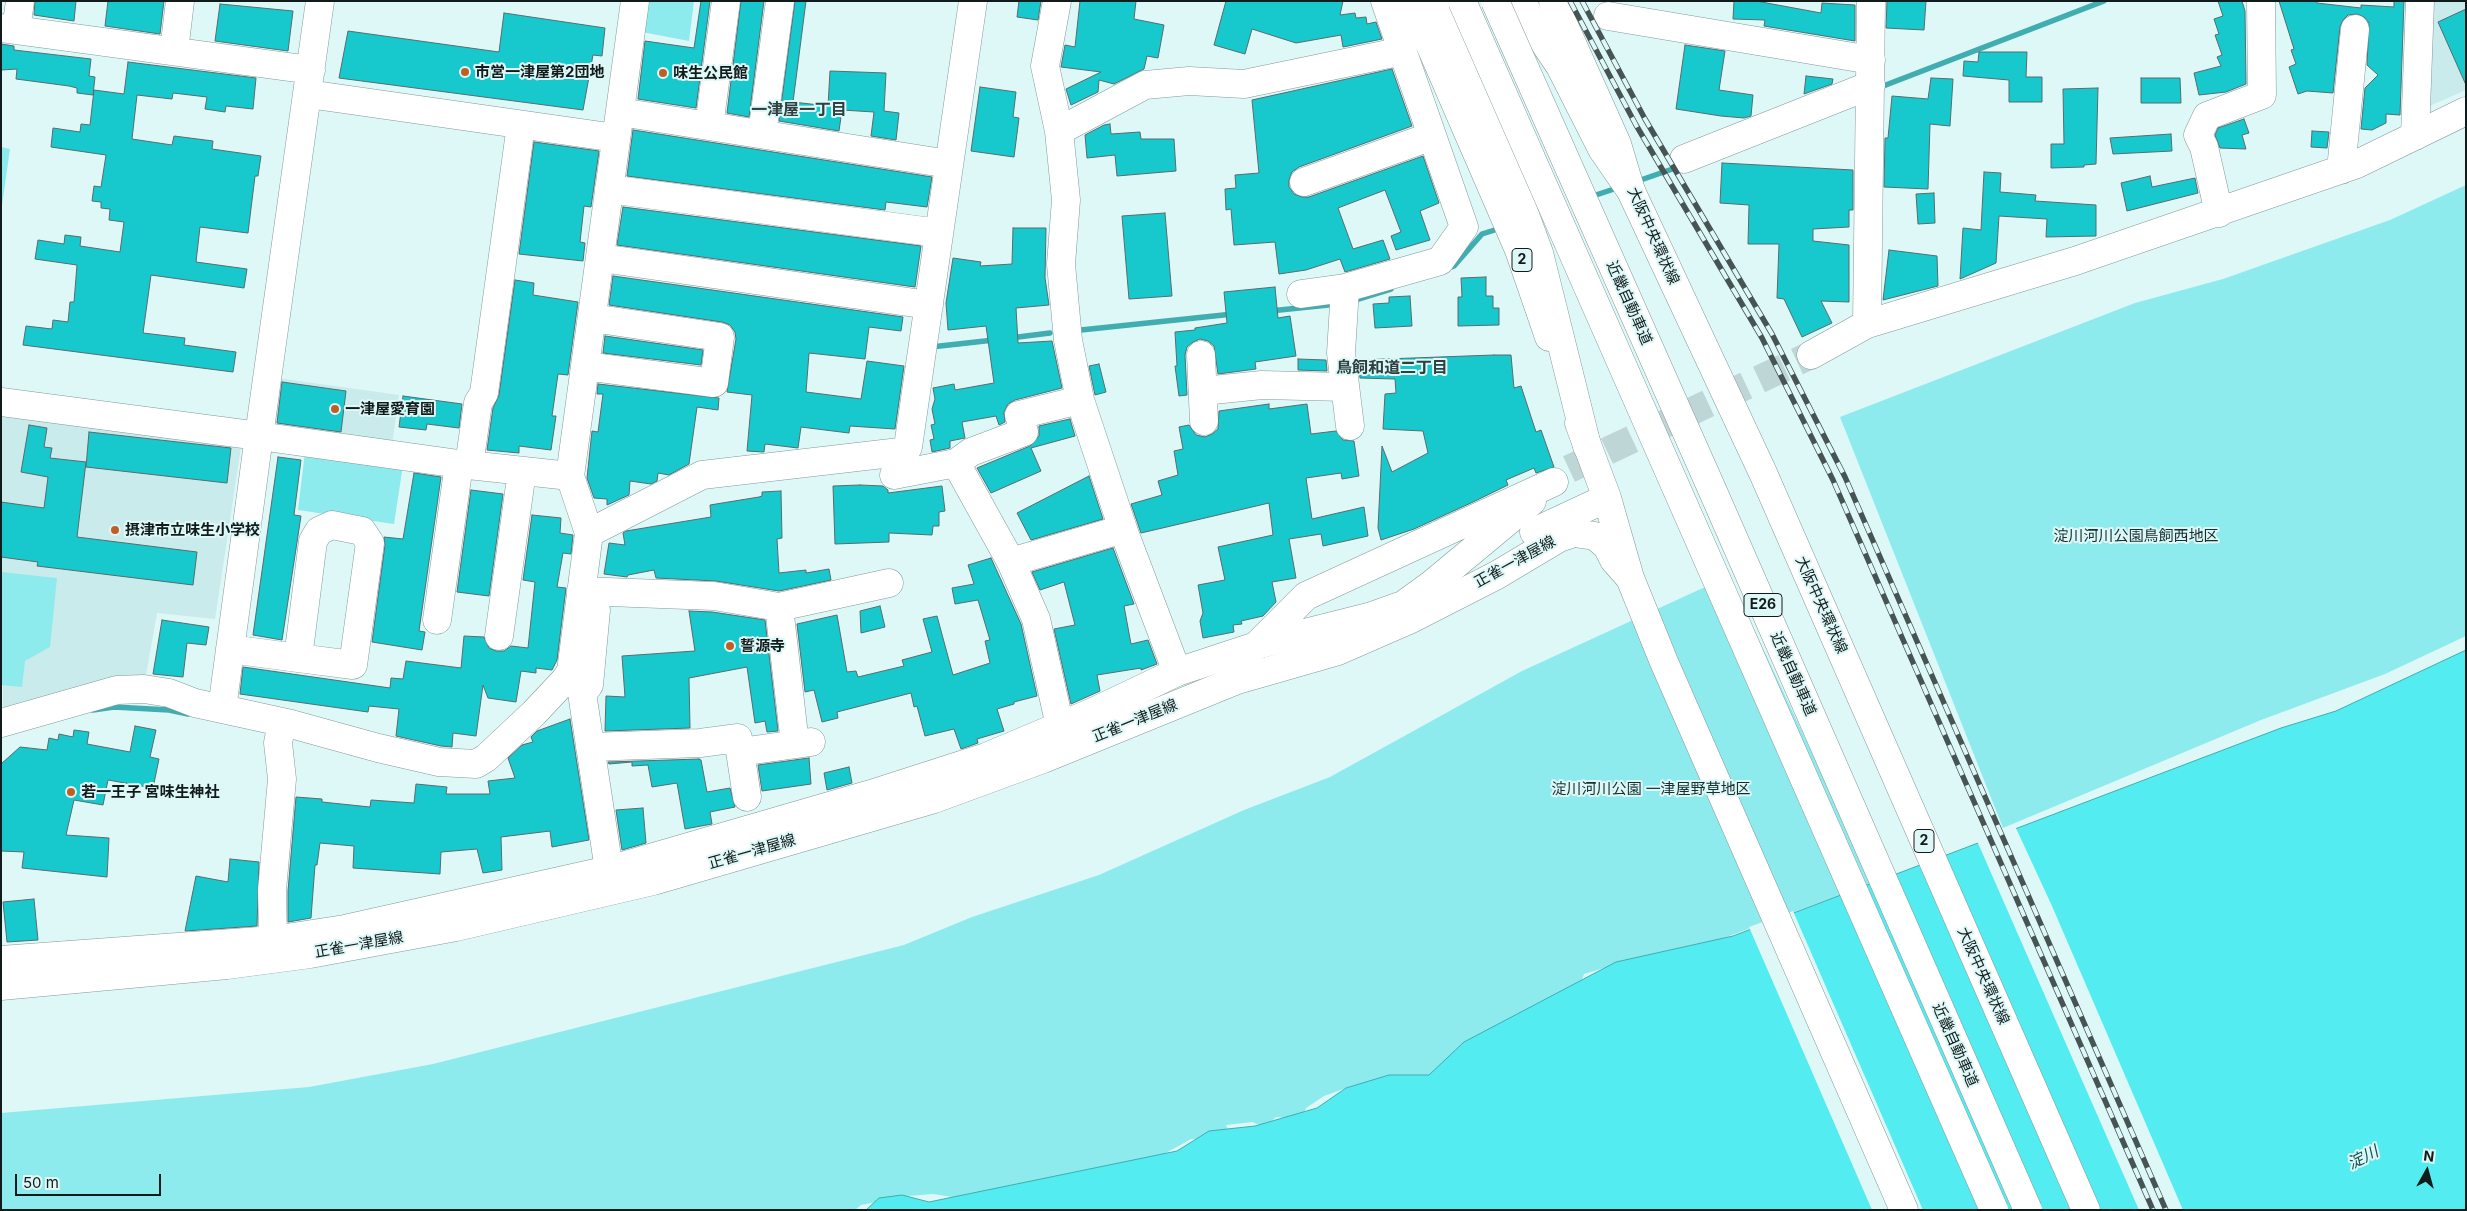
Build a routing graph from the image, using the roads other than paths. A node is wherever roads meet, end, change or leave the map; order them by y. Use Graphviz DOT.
graph roads {
  1 [pos="20,1"];
  2 [pos="180,1"];
  3 [pos="320,1"];
  4 [pos="635,1"];
  5 [pos="726,1"];
  6 [pos="780,1"];
  7 [pos="973,1"];
  8 [pos="1057,1"];
  9 [pos="1385,1"];
  10 [pos="1411,1"];
  11 [pos="1434,1"];
  12 [pos="1462,1"];
  13 [pos="1495,1"];
  14 [pos="1522,1"];
  15 [pos="1553,1"];
  16 [pos="1622,1"];
  17 [pos="1871,1"];
  18 [pos="2261,1"];
  19 [pos="2420,1"];
  20 [pos="9,29"];
  21 [pos="2354,29"];
  22 [pos="174,51"];
  23 [pos="1403,51"];
  24 [pos="1871,73"];
  25 [pos="310,82"];
  26 [pos="2466,111"];
  27 [pos="521,125"];
  28 [pos="618,125"];
  29 [pos="709,126"];
  30 [pos="1059,131"];
  31 [pos="762,134"];
  32 [pos="1432,136"];
  33 [pos="2415,136"];
  34 [pos="1684,159"];
  35 [pos="949,164"];
  36 [pos="2341,170"];
  37 [pos="1304,182"];
  38 [pos="609,189"];
  39 [pos="1631,190"];
  40 [pos="2219,213"];
  41 [pos="939,233"];
  42 [pos="601,258"];
  43 [pos="1345,288"];
  44 [pos="1301,294"];
  45 [pos="929,305"];
  46 [pos="592,318"];
  47 [pos="1867,324"];
  48 [pos="1201,355"];
  49 [pos="1811,355"];
  50 [pos="585,366"];
  51 [pos="1344,387"];
  52 [pos="1202,391"];
  53 [pos="1080,400"];
  54 [pos="1,402"];
  55 [pos="1204,420"];
  56 [pos="1350,426"];
  57 [pos="259,436"];
  58 [pos="1588,446"];
  59 [pos="956,463"];
  60 [pos="464,465"];
  61 [pos="522,471"];
  62 [pos="894,475"];
  63 [pos="570,476"];
  64 [pos="1607,498"];
  65 [pos="1123,529"];
  66 [pos="1606,530"];
  67 [pos="589,533"];
  68 [pos="1011,562"];
  69 [pos="889,583"];
  70 [pos="1468,588"];
  71 [pos="590,592"];
  72 [pos="779,607"];
  73 [pos="437,620"];
  74 [pos="499,636"];
  75 [pos="1256,646"];
  76 [pos="230,649"];
  77 [pos="298,658"];
  78 [pos="1177,672"];
  79 [pos="576,682"];
  80 [pos="222,709"];
  81 [pos="282,722"];
  82 [pos="1,723"];
  83 [pos="1060,726"];
  84 [pos="590,748"];
  85 [pos="740,752"];
  86 [pos="747,797"];
  87 [pos="608,870"];
  88 [pos="272,940"];
  89 [pos="1,960"];
  90 [pos="1,986"];
  91 [pos="1904,1210"];
  92 [pos="1994,1210"];
  93 [pos="2028,1210"];
  94 [pos="2086,1210"];
  1 -- 20 [label="main road"];
  2 -- 22 [label="main road"];
  3 -- 25 [label="main road"];
  4 -- 28 [label="main road"];
  5 -- 29 [label="main road"];
  6 -- 31 [label="main road"];
  7 -- 35 [label="main road"];
  8 -- 30 [label="main road"];
  9 -- 23 [label="main road"];
  10 -- 58 [label="main road, 2"];
  11 -- 58 [label="main road"];
  12 -- 92 [label="main road, 近畿自動車道 / E26, bridge"];
  13 -- 93 [label="main road, 近畿自動車道 / E26, bridge"];
  14 -- 39 [label="main road"];
  15 -- 39 [label="main road, 大阪中央環状線 / 2"];
  16 -- 24 [label="main road"];
  17 -- 24 [label="main road"];
  18 -- 40 [label="main road"];
  19 -- 33 [label="main road"];
  20 -- 22 [label="main road"];
  21 -- 36 [label="main road"];
  22 -- 25 [label="main road"];
  23 -- 30 [label="main road"];
  23 -- 32 [label="main road"];
  24 -- 34 [label="main road"];
  24 -- 47 [label="main road"];
  25 -- 27 [label="main road"];
  25 -- 57 [label="main road"];
  26 -- 33 [label="main road"];
  27 -- 28 [label="main road"];
  27 -- 60 [label="main road"];
  28 -- 29 [label="main road"];
  28 -- 38 [label="main road"];
  29 -- 31 [label="main road"];
  30 -- 53 [label="main road"];
  31 -- 35 [label="main road"];
  32 -- 37 [label="main road"];
  32 -- 43 [label="main road"];
  33 -- 36 [label="main road"];
  35 -- 41 [label="main road"];
  36 -- 40 [label="main road"];
  38 -- 41 [label="main road"];
  38 -- 42 [label="main road"];
  39 -- 94 [label="main road, 大阪中央環状線 / 2"];
  40 -- 47 [label="main road"];
  41 -- 45 [label="main road"];
  42 -- 45 [label="main road"];
  42 -- 46 [label="main road"];
  43 -- 44 [label="main road"];
  43 -- 51 [label="main road"];
  45 -- 67 [label="main road"];
  46 -- 50 [label="main road"];
  46 -- 50 [label="main road"];
  47 -- 49 [label="main road"];
  48 -- 52 [label="main road"];
  50 -- 63 [label="main road"];
  51 -- 52 [label="main road"];
  51 -- 56 [label="main road"];
  52 -- 55 [label="main road"];
  53 -- 59 [label="main road"];
  53 -- 65 [label="main road"];
  54 -- 57 [label="main road"];
  57 -- 60 [label="main road"];
  57 -- 76 [label="main road"];
  58 -- 64 [label="main road, 2"];
  59 -- 62 [label="main road"];
  59 -- 68 [label="main road"];
  60 -- 61 [label="main road"];
  60 -- 73 [label="main road"];
  61 -- 63 [label="main road"];
  61 -- 74 [label="main road"];
  63 -- 67 [label="main road"];
  64 -- 66 [label="main road, 2"];
  64 -- 70 [label="main road, 正雀一津屋線"];
  65 -- 68 [label="main road"];
  65 -- 78 [label="main road"];
  66 -- 70 [label="main road, 正雀一津屋線"];
  66 -- 91 [label="main road, 2"];
  67 -- 71 [label="main road"];
  68 -- 83 [label="main road"];
  69 -- 72 [label="main road"];
  70 -- 90 [label="main road, 正雀一津屋線"];
  71 -- 72 [label="main road"];
  71 -- 79 [label="main road"];
  72 -- 85 [label="main road"];
  75 -- 75 [label="main road"];
  75 -- 78 [label="main road"];
  76 -- 77 [label="main road"];
  76 -- 80 [label="main road"];
  77 -- 77 [label="main road"];
  78 -- 83 [label="main road"];
  79 -- 81 [label="main road"];
  79 -- 84 [label="main road"];
  80 -- 81 [label="main road"];
  80 -- 82 [label="main road"];
  81 -- 88 [label="main road"];
  83 -- 87 [label="main road"];
  84 -- 85 [label="main road"];
  84 -- 87 [label="main road"];
  85 -- 86 [label="main road"];
  87 -- 88 [label="main road"];
  88 -- 89 [label="main road"];
}
